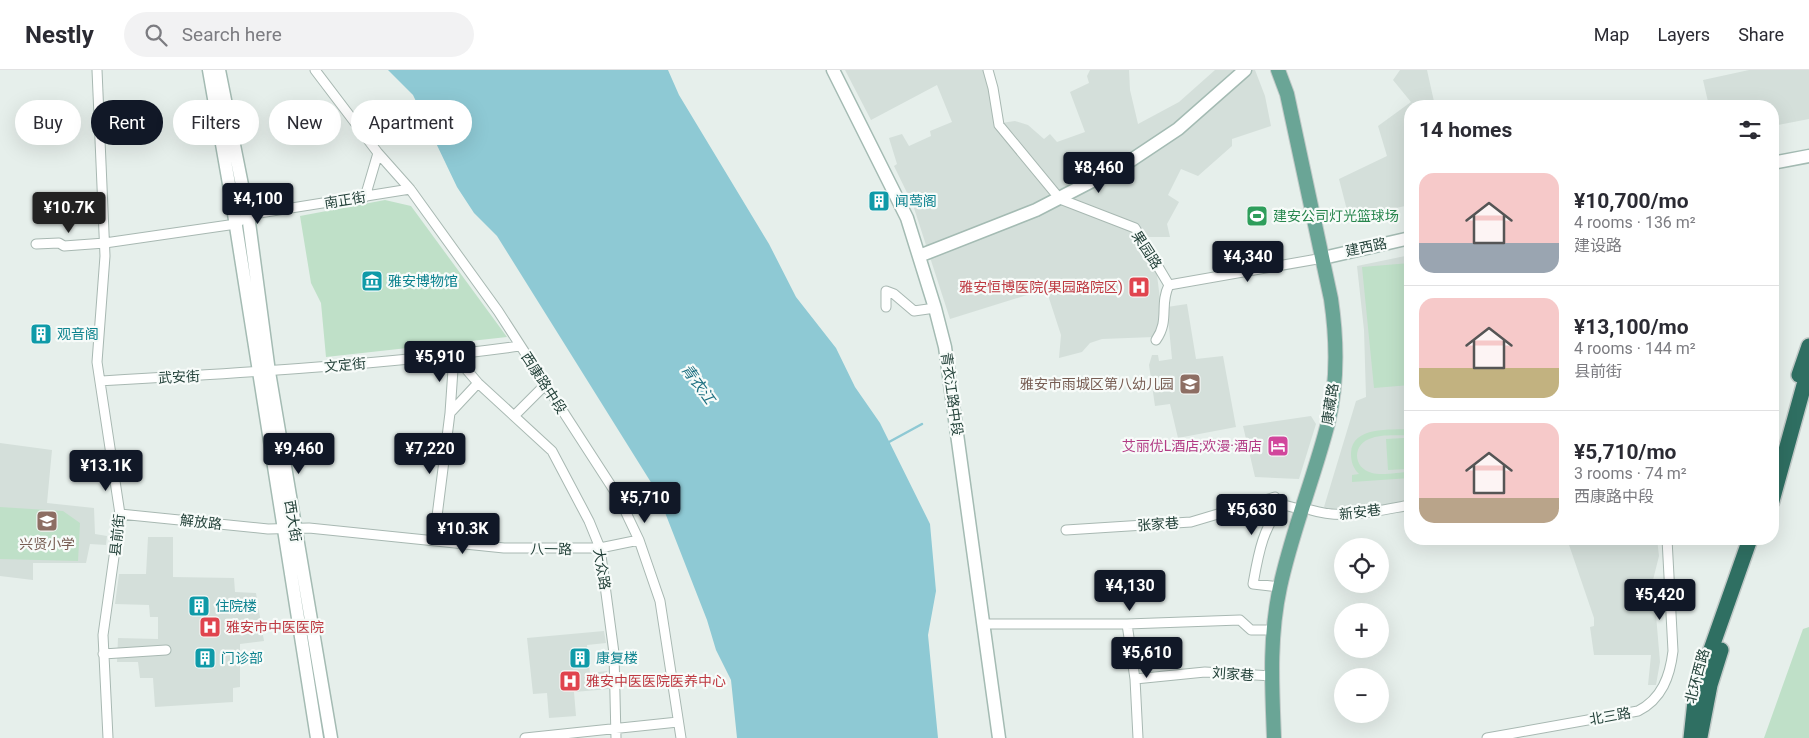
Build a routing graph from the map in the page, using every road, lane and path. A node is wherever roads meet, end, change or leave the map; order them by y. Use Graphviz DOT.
graph roads {
  1 [pos="97,70"];
  2 [pos="209,70"];
  3 [pos="219,70"];
  4 [pos="316,70"];
  5 [pos="833,70"];
  6 [pos="988,70"];
  7 [pos="1245,70"];
  8 [pos="1278,70"];
  9 [pos="1286,70"];
  10 [pos="378,153"];
  11 [pos="1809,156"];
  12 [pos="1779,162"];
  13 [pos="410,189"];
  14 [pos="364,197"];
  15 [pos="1060,199"];
  16 [pos="248,215"];
  17 [pos="236,224"];
  18 [pos="1404,239"];
  19 [pos="105,243"];
  20 [pos="36,244"];
  21 [pos="919,256"];
  22 [pos="1326,257"];
  23 [pos="1169,285"];
  24 [pos="886,307"];
  25 [pos="936,308"];
  26 [pos="1156,340"];
  27 [pos="520,346"];
  28 [pos="1809,346"];
  29 [pos="454,355"];
  30 [pos="1809,367"];
  31 [pos="264,372"];
  32 [pos="100,381"];
  33 [pos="478,382"];
  34 [pos="545,385"];
  35 [pos="450,413"];
  36 [pos="514,416"];
  37 [pos="1779,447"];
  38 [pos="1779,476"];
  39 [pos="1284,505"];
  40 [pos="1404,506"];
  41 [pos="1307,510"];
  42 [pos="120,514"];
  43 [pos="288,529"];
  44 [pos="1066,530"];
  45 [pos="434,540"];
  46 [pos="639,540"];
  47 [pos="1667,545"];
  48 [pos="1748,545"];
  49 [pos="1758,545"];
  50 [pos="600,548"];
  51 [pos="1280,587"];
  52 [pos="984,624"];
  53 [pos="1127,624"];
  54 [pos="1273,630"];
  55 [pos="166,650"];
  56 [pos="103,654"];
  57 [pos="1272,676"];
  58 [pos="1135,678"];
  59 [pos="1696,692"];
  60 [pos="678,722"];
  61 [pos="616,727"];
  62 [pos="108,738"];
  63 [pos="316,738"];
  64 [pos="331,738"];
  65 [pos="525,738"];
  66 [pos="616,738"];
  67 [pos="681,738"];
  68 [pos="999,738"];
  69 [pos="1138,738"];
  70 [pos="1274,738"];
  71 [pos="1281,738"];
  72 [pos="1488,738"];
  73 [pos="1685,738"];
  74 [pos="1691,738"];
  75 [pos="1700,738"];
  1 -- 19 [label="street, 县前街"];
  2 -- 17 [label="main road, 西大街"];
  3 -- 16 [label="main road, 西大街"];
  4 -- 10 [label="street, 西康路中段"];
  5 -- 21 [label="main road, 青衣江路中段"];
  6 -- 15 [label="street, 果园路"];
  7 -- 15 [label="main road"];
  8 -- 22 [label="main road, 康藏路"];
  9 -- 22 [label="main road, 康藏路"];
  10 -- 13 [label="street, 西康路中段"];
  10 -- 14 [label="street"];
  11 -- 12 [label="main road"];
  13 -- 14 [label="street, 南正街"];
  13 -- 27 [label="street, 西康路中段"];
  14 -- 16 [label="street, 南正街"];
  15 -- 21 [label="main road"];
  15 -- 23 [label="street, 果园路"];
  16 -- 17 [label="street, 南正街"];
  16 -- 31 [label="main road, 西大街"];
  17 -- 19 [label="street, 南正街"];
  17 -- 31 [label="main road, 西大街"];
  18 -- 22 [label="main road, 建西路"];
  19 -- 20 [label="street, 南正街"];
  19 -- 32 [label="street, 县前街"];
  21 -- 25 [label="main road, 青衣江路中段"];
  22 -- 23 [label="street, 果园路"];
  22 -- 41 [label="main road, 康藏路"];
  23 -- 26 [label="street"];
  24 -- 25 [label="street"];
  25 -- 52 [label="main road, 青衣江路中段"];
  27 -- 29 [label="street, 文定街"];
  27 -- 34 [label="street, 西康路中段"];
  28 -- 37 [label="highway"];
  29 -- 31 [label="street, 文定街"];
  29 -- 33 [label="street, 大众路"];
  29 -- 35 [label="street"];
  30 -- 38 [label="highway"];
  31 -- 32 [label="street, 武安街"];
  31 -- 43 [label="main road, 西大街"];
  32 -- 42 [label="street, 县前街"];
  33 -- 35 [label="street"];
  33 -- 36 [label="street, 大众路"];
  34 -- 36 [label="street"];
  34 -- 46 [label="street, 西康路中段"];
  35 -- 45 [label="street"];
  36 -- 50 [label="street, 大众路"];
  39 -- 41 [label="street, 张家巷"];
  39 -- 44 [label="street, 张家巷"];
  39 -- 51 [label="street"];
  40 -- 41 [label="street, 新安巷"];
  41 -- 51 [label="main road, 康藏路"];
  41 -- 71 [label="main road, 康藏路"];
  42 -- 43 [label="street, 解放路"];
  42 -- 56 [label="street, 县前街"];
  43 -- 45 [label="street, 八一路"];
  43 -- 63 [label="main road, 西大街"];
  43 -- 64 [label="main road, 西大街"];
  45 -- 50 [label="street, 八一路"];
  46 -- 50 [label="street, 八一路"];
  46 -- 60 [label="street, 西康路中段"];
  47 -- 72 [label="street, 北三路"];
  48 -- 59 [label="highway, 北环西路"];
  49 -- 75 [label="highway, 北环西路"];
  50 -- 61 [label="street, 大众路"];
  51 -- 54 [label="main road, 康藏路"];
  52 -- 53 [label="street"];
  52 -- 68 [label="main road, 青衣江路中段"];
  53 -- 54 [label="street"];
  53 -- 58 [label="street"];
  54 -- 57 [label="main road, 康藏路"];
  55 -- 56 [label="street"];
  56 -- 62 [label="street, 县前街"];
  57 -- 58 [label="street, 刘家巷"];
  57 -- 70 [label="main road, 康藏路"];
  58 -- 69 [label="street"];
  59 -- 73 [label="main road"];
  59 -- 74 [label="highway, 北环西路"];
  60 -- 61 [label="street"];
  60 -- 67 [label="street, 西康路中段"];
  61 -- 65 [label="street"];
  61 -- 66 [label="street, 大众路"];
}
